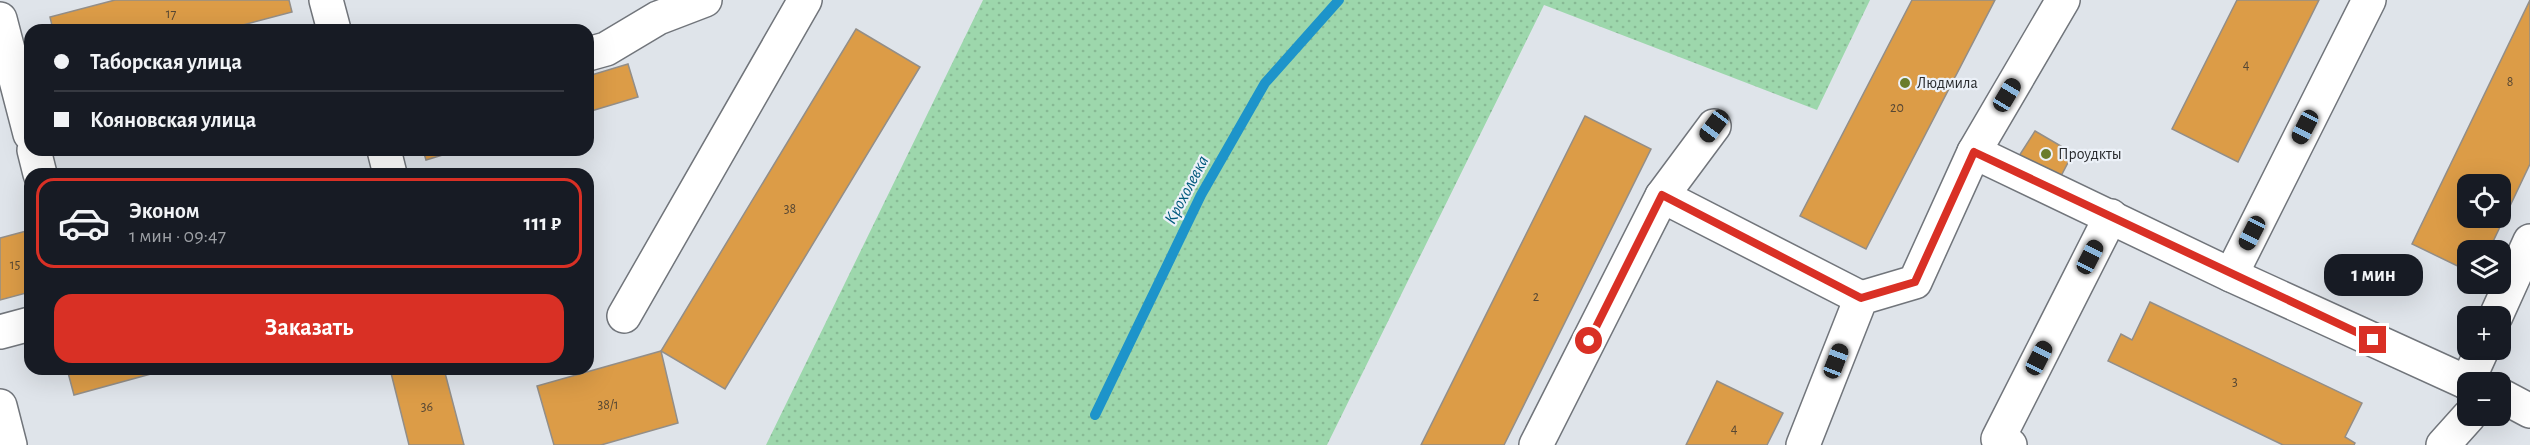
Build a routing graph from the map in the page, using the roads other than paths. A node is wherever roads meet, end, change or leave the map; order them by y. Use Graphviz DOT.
graph roads {
  1 [pos="326,0"];
  2 [pos="705,0"];
  3 [pos="805,0"];
  4 [pos="2063,0"];
  5 [pos="2369,0"];
  6 [pos="0,19"];
  7 [pos="332,24"];
  8 [pos="594,52"];
  9 [pos="24,111"];
  10 [pos="1714,126"];
  11 [pos="1974,152"];
  12 [pos="1662,195"];
  13 [pos="2111,216"];
  14 [pos="2530,241"];
  15 [pos="2231,275"];
  16 [pos="1861,298"];
  17 [pos="2501,306"];
  18 [pos="624,316"];
  19 [pos="24,326"];
  20 [pos="0,332"];
  21 [pos="2457,378"];
  22 [pos="2511,401"];
  23 [pos="0,406"];
  24 [pos="2530,411"];
  25 [pos="2460,426"];
  26 [pos="10,445"];
  27 [pos="1536,445"];
  28 [pos="1803,445"];
  29 [pos="2010,445"];
  30 [pos="2443,445"];
  1 -- 7 [label="street"];
  2 -- 8 [label="street"];
  3 -- 18 [label="street"];
  4 -- 11 [label="street"];
  5 -- 15 [label="street"];
  6 -- 9 [label="street"];
  10 -- 12 [label="street"];
  11 -- 13 [label="street"];
  11 -- 16 [label="street"];
  12 -- 16 [label="street"];
  12 -- 27 [label="street"];
  13 -- 15 [label="street"];
  13 -- 29 [label="street"];
  14 -- 17 [label="street"];
  15 -- 21 [label="street"];
  16 -- 28 [label="street"];
  19 -- 20 [label="street"];
  22 -- 24 [label="street"];
  23 -- 26 [label="street"];
  25 -- 30 [label="street"];
}
